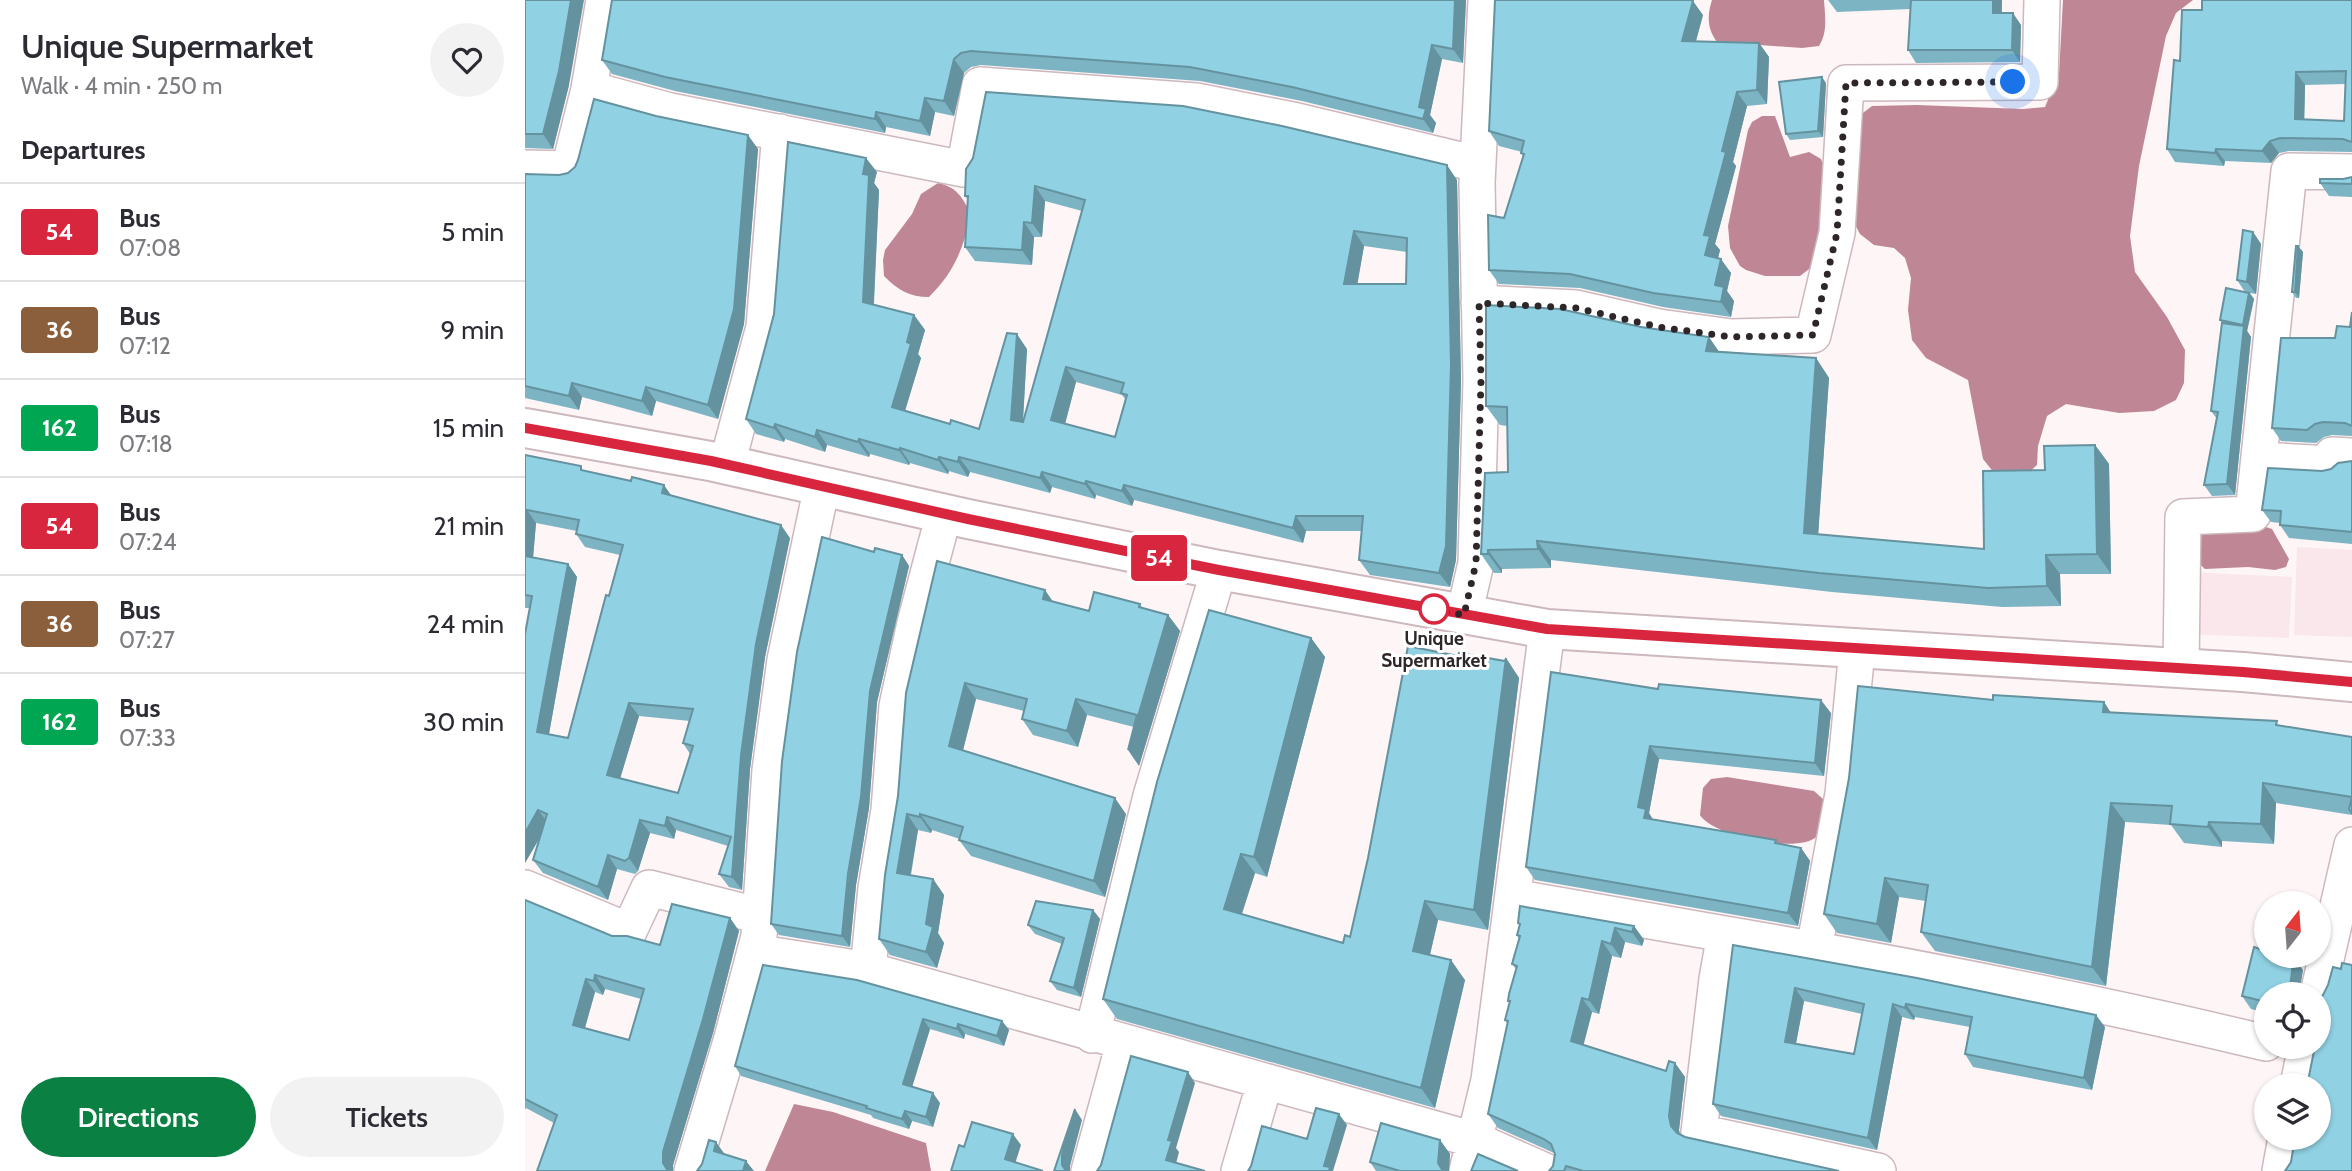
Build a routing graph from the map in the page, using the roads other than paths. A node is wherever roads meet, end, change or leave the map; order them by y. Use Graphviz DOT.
graph roads {
  1 [pos="604,0"];
  2 [pos="1486,0"];
  3 [pos="2042,0"];
  4 [pos="589,89"];
  5 [pos="781,132"];
  6 [pos="1477,164"];
  7 [pos="525,168"];
  8 [pos="2352,172"];
  9 [pos="1479,303"];
  10 [pos="525,428"];
  11 [pos="2352,456"];
  12 [pos="2260,460"];
  13 [pos="727,464"];
  14 [pos="822,486"];
  15 [pos="944,514"];
  16 [pos="1219,570"];
  17 [pos="1464,615"];
  18 [pos="1547,629"];
  19 [pos="1857,650"];
  20 [pos="2181,669"];
  21 [pos="2352,682"];
  22 [pos="2352,845"];
  23 [pos="525,888"];
  24 [pos="1513,897"];
  25 [pos="761,916"];
  26 [pos="1725,934"];
  27 [pos="1814,949"];
  28 [pos="755,952"];
  29 [pos="867,970"];
  30 [pos="2321,982"];
  31 [pos="1108,1039"];
  32 [pos="2254,1040"];
  33 [pos="1265,1082"];
  34 [pos="2283,1150"];
  35 [pos="1471,1156"];
  36 [pos="692,1171"];
  37 [pos="1089,1171"];
  38 [pos="1239,1171"];
  39 [pos="1545,1171"];
  40 [pos="1878,1171"];
  41 [pos="2280,1171"];
  1 -- 4 [label="street"];
  2 -- 6 [label="street"];
  3 -- 9 [label="street"];
  4 -- 5 [label="street"];
  4 -- 7 [label="street"];
  5 -- 6 [label="street"];
  5 -- 13 [label="street"];
  6 -- 9 [label="street"];
  8 -- 12 [label="street"];
  9 -- 17 [label="street"];
  10 -- 13 [label="highway"];
  11 -- 12 [label="street"];
  12 -- 20 [label="street"];
  13 -- 14 [label="highway"];
  14 -- 15 [label="highway"];
  14 -- 25 [label="street"];
  15 -- 16 [label="highway"];
  15 -- 29 [label="street"];
  16 -- 17 [label="highway"];
  16 -- 31 [label="street"];
  17 -- 18 [label="highway"];
  18 -- 19 [label="highway"];
  18 -- 24 [label="street"];
  19 -- 20 [label="highway"];
  19 -- 27 [label="street"];
  20 -- 21 [label="highway"];
  22 -- 30 [label="street"];
  23 -- 25 [label="street"];
  24 -- 26 [label="street"];
  24 -- 35 [label="street"];
  25 -- 28 [label="street"];
  26 -- 27 [label="street"];
  26 -- 40 [label="street"];
  27 -- 32 [label="street"];
  28 -- 29 [label="street"];
  28 -- 36 [label="street"];
  29 -- 31 [label="street"];
  31 -- 33 [label="street"];
  31 -- 37 [label="street"];
  33 -- 35 [label="street"];
  33 -- 38 [label="street"];
  34 -- 41 [label="street"];
  35 -- 39 [label="street"];
}
